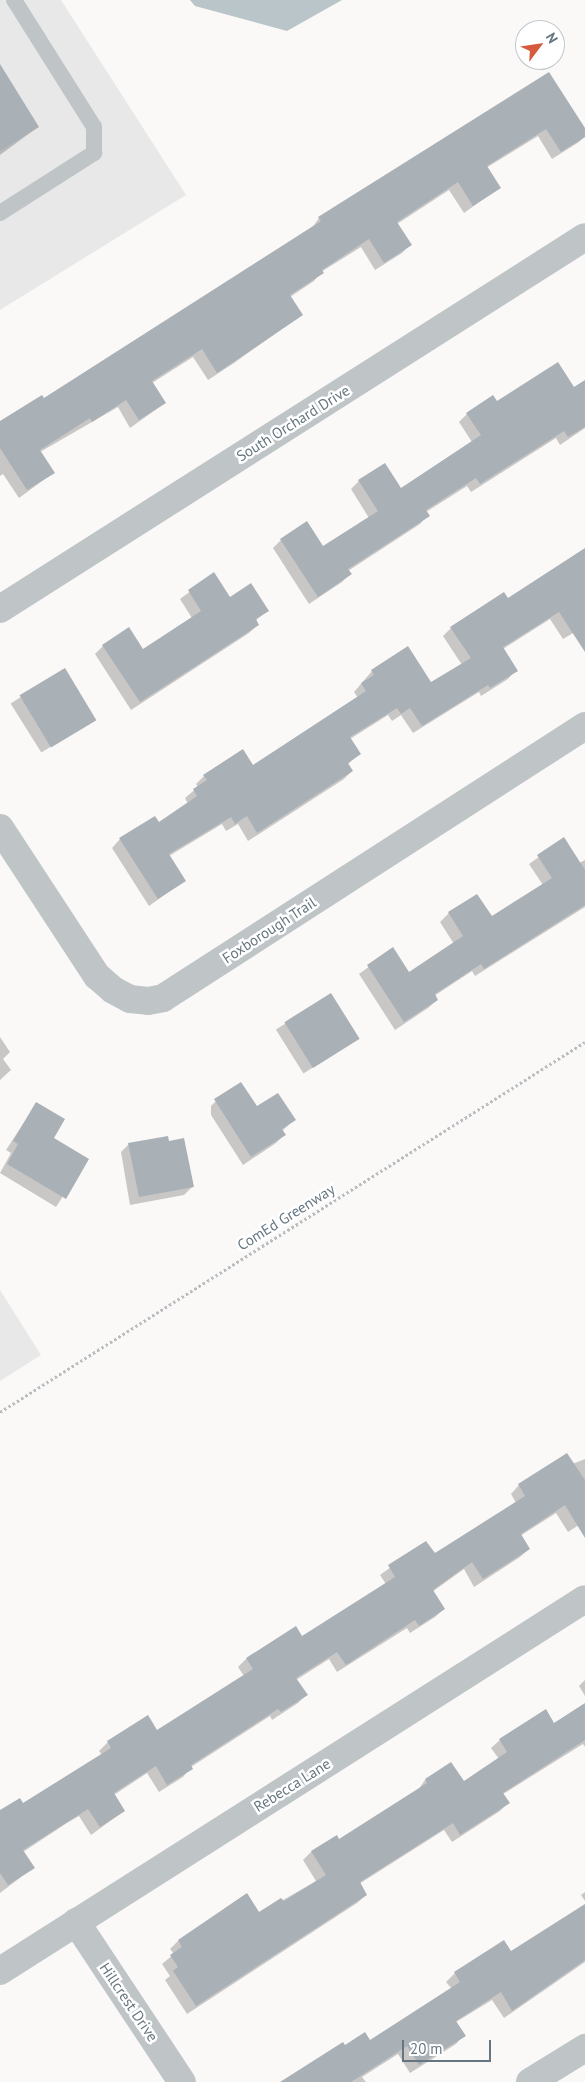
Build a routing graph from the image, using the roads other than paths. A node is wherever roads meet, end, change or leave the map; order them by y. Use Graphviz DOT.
graph roads {
  1 [pos="14,0"];
  2 [pos="0,213"];
  3 [pos="585,238"];
  4 [pos="0,609"];
  5 [pos="585,726"];
  6 [pos="0,828"];
  7 [pos="585,1599"];
  8 [pos="76,1922"];
  9 [pos="0,1971"];
  10 [pos="585,2048"];
  11 [pos="182,2082"];
  12 [pos="530,2082"];
  1 -- 2 [label="lane"];
  3 -- 4 [label="street, South Orchard Drive"];
  5 -- 6 [label="street, Foxborough Trail"];
  7 -- 8 [label="street, Rebecca Lane"];
  8 -- 9 [label="street, Rebecca Lane"];
  8 -- 11 [label="street, Hillcrest Drive"];
  10 -- 12 [label="street"];
}
